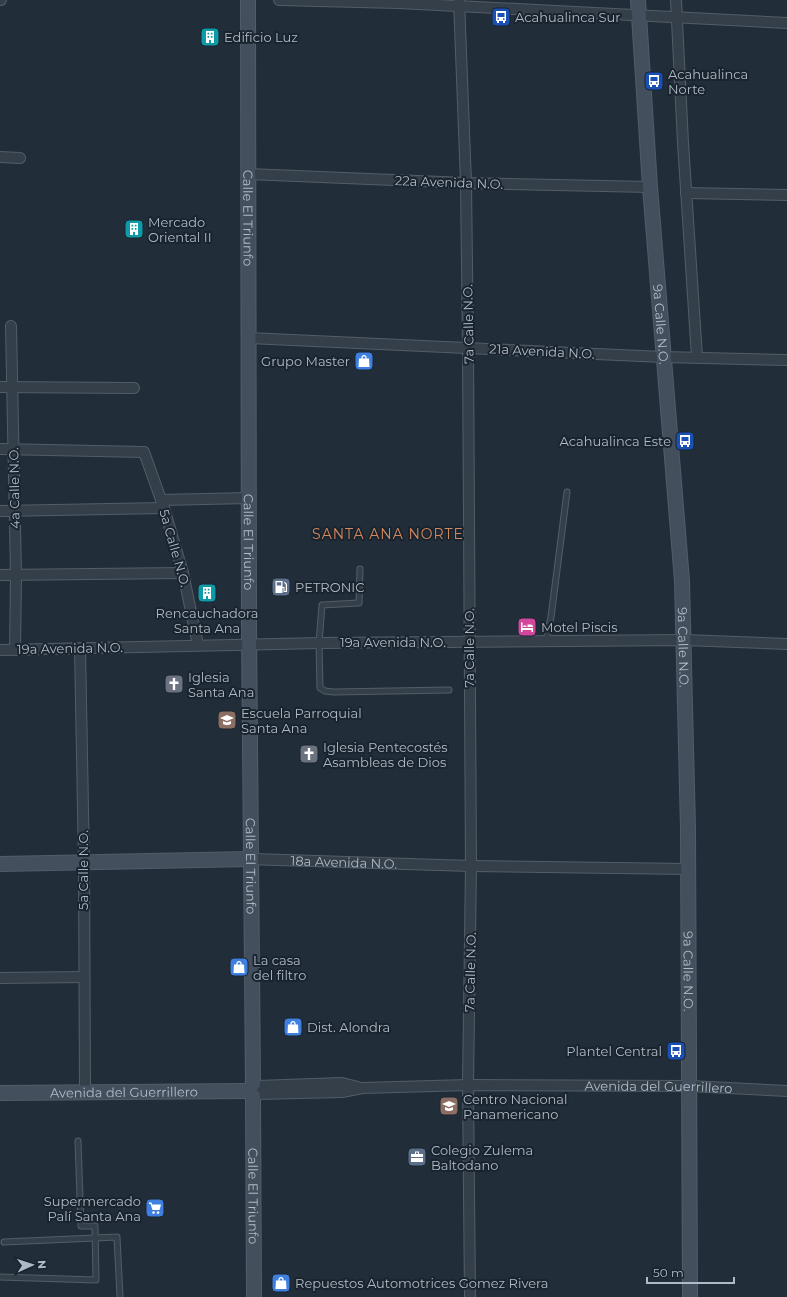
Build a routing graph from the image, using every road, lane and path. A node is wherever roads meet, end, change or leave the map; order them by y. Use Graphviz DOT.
graph roads {
  1 [pos="248,0"];
  2 [pos="279,0"];
  3 [pos="638,0"];
  4 [pos="676,0"];
  5 [pos="459,3"];
  6 [pos="640,15"];
  7 [pos="677,17"];
  8 [pos="787,23"];
  9 [pos="0,157"];
  10 [pos="20,158"];
  11 [pos="248,174"];
  12 [pos="466,183"];
  13 [pos="650,187"];
  14 [pos="686,193"];
  15 [pos="787,195"];
  16 [pos="11,326"];
  17 [pos="249,338"];
  18 [pos="468,348"];
  19 [pos="663,357"];
  20 [pos="697,357"];
  21 [pos="787,360"];
  22 [pos="0,387"];
  23 [pos="12,387"];
  24 [pos="134,388"];
  25 [pos="0,449"];
  26 [pos="13,449"];
  27 [pos="568,492"];
  28 [pos="249,498"];
  29 [pos="162,504"];
  30 [pos="15,510"];
  31 [pos="0,511"];
  32 [pos="360,569"];
  33 [pos="183,573"];
  34 [pos="0,575"];
  35 [pos="16,575"];
  36 [pos="684,640"];
  37 [pos="546,641"];
  38 [pos="469,642"];
  39 [pos="319,643"];
  40 [pos="250,644"];
  41 [pos="787,644"];
  42 [pos="198,645"];
  43 [pos="80,648"];
  44 [pos="0,650"];
  45 [pos="15,650"];
  46 [pos="449,690"];
  47 [pos="250,860"];
  48 [pos="84,862"];
  49 [pos="0,864"];
  50 [pos="471,866"];
  51 [pos="688,869"];
  52 [pos="84,977"];
  53 [pos="0,978"];
  54 [pos="468,1085"];
  55 [pos="689,1086"];
  56 [pos="253,1090"];
  57 [pos="787,1090"];
  58 [pos="85,1092"];
  59 [pos="0,1093"];
  60 [pos="78,1141"];
  61 [pos="95,1238"];
  62 [pos="4,1242"];
  63 [pos="0,1277"];
  64 [pos="120,1297"];
  65 [pos="254,1297"];
  66 [pos="470,1297"];
  67 [pos="690,1297"];
  1 -- 11 [label="street, Calle El Triunfo"];
  2 -- 5 [label="street"];
  3 -- 6 [label="street, 9a Calle N.O."];
  4 -- 7 [label="street"];
  5 -- 6 [label="street"];
  5 -- 12 [label="street, 7a Calle N.O."];
  6 -- 7 [label="street"];
  6 -- 13 [label="street, 9a Calle N.O."];
  7 -- 8 [label="street"];
  7 -- 14 [label="street"];
  9 -- 10 [label="street"];
  11 -- 12 [label="street, 22a Avenida N.O."];
  11 -- 17 [label="street, Calle El Triunfo"];
  12 -- 13 [label="street, 22a Avenida N.O."];
  12 -- 18 [label="street, 7a Calle N.O."];
  13 -- 19 [label="street, 9a Calle N.O."];
  14 -- 15 [label="street"];
  14 -- 20 [label="street"];
  16 -- 23 [label="street, 4a Calle N.O."];
  17 -- 18 [label="street, 21a Avenida N.O."];
  17 -- 28 [label="street, Calle El Triunfo"];
  18 -- 19 [label="street, 21a Avenida N.O."];
  18 -- 38 [label="street, 7a Calle N.O."];
  19 -- 20 [label="street, 21a Avenida N.O."];
  19 -- 36 [label="street, 9a Calle N.O."];
  20 -- 21 [label="street, 21a Avenida N.O."];
  22 -- 23 [label="street"];
  23 -- 24 [label="street"];
  23 -- 26 [label="street, 4a Calle N.O."];
  25 -- 26 [label="street"];
  26 -- 29 [label="street, 5a Calle N.O."];
  26 -- 30 [label="street, 4a Calle N.O."];
  27 -- 37 [label="lane"];
  28 -- 29 [label="street"];
  28 -- 40 [label="street, Calle El Triunfo"];
  29 -- 30 [label="street"];
  29 -- 33 [label="street, 5a Calle N.O."];
  30 -- 31 [label="street"];
  30 -- 35 [label="street, 4a Calle N.O."];
  32 -- 39 [label="lane"];
  33 -- 35 [label="street"];
  33 -- 42 [label="street, 5a Calle N.O."];
  34 -- 35 [label="street"];
  35 -- 45 [label="street, 4a Calle N.O."];
  36 -- 37 [label="street, 19a Avenida N.O."];
  36 -- 41 [label="street, 19a Avenida N.O."];
  36 -- 51 [label="street, 9a Calle N.O."];
  37 -- 38 [label="street, 19a Avenida N.O."];
  38 -- 39 [label="street, 19a Avenida N.O."];
  38 -- 50 [label="street, 7a Calle N.O."];
  39 -- 40 [label="street, 19a Avenida N.O."];
  39 -- 46 [label="lane"];
  40 -- 42 [label="street, 19a Avenida N.O."];
  40 -- 47 [label="street, Calle El Triunfo"];
  42 -- 43 [label="street, 19a Avenida N.O."];
  43 -- 45 [label="street, 19a Avenida N.O."];
  43 -- 48 [label="street, 5a Calle N.O."];
  44 -- 45 [label="street, 19a Avenida N.O."];
  47 -- 48 [label="street, 18a Avenida N.O."];
  47 -- 50 [label="street, 18a Avenida N.O."];
  47 -- 56 [label="street, Calle El Triunfo"];
  48 -- 49 [label="street, 18a Avenida N.O."];
  48 -- 52 [label="street, 5a Calle N.O."];
  50 -- 51 [label="street, 18a Avenida N.O."];
  50 -- 54 [label="street, 7a Calle N.O."];
  51 -- 55 [label="street, 9a Calle N.O."];
  52 -- 53 [label="street"];
  52 -- 58 [label="street, 5a Calle N.O."];
  54 -- 55 [label="street, Avenida del Guerrillero"];
  54 -- 56 [label="street, Avenida del Guerrillero"];
  54 -- 66 [label="street, 7a Calle N.O."];
  55 -- 57 [label="street, Avenida del Guerrillero"];
  55 -- 67 [label="street, 9a Calle N.O."];
  56 -- 58 [label="street, Avenida del Guerrillero"];
  56 -- 65 [label="street, Calle El Triunfo"];
  58 -- 59 [label="street, Avenida del Guerrillero"];
  60 -- 61 [label="lane"];
  61 -- 62 [label="lane"];
  61 -- 63 [label="lane"];
  61 -- 64 [label="lane"];
}
